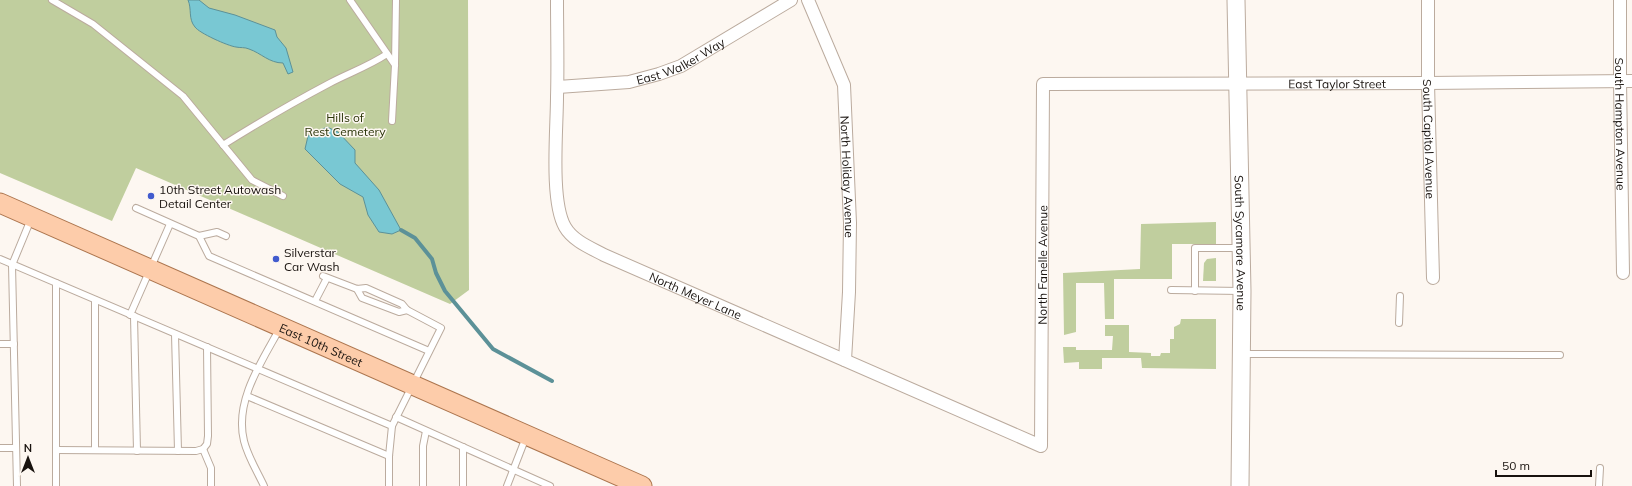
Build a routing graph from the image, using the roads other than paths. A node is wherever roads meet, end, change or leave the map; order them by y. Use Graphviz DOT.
graph roads {
  1 [pos="52,0"];
  2 [pos="350,0"];
  3 [pos="396,0"];
  4 [pos="557,0"];
  5 [pos="791,0"];
  6 [pos="808,0"];
  7 [pos="1236,0"];
  8 [pos="1428,0"];
  9 [pos="1620,0"];
  10 [pos="387,54"];
  11 [pos="395,65"];
  12 [pos="1620,81"];
  13 [pos="1632,81"];
  14 [pos="1428,83"];
  15 [pos="1043,84"];
  16 [pos="1237,84"];
  17 [pos="558,87"];
  18 [pos="392,121"];
  19 [pos="223,145"];
  20 [pos="283,196"];
  21 [pos="0,203"];
  22 [pos="136,208"];
  23 [pos="32,217"];
  24 [pos="170,224"];
  25 [pos="199,236"];
  26 [pos="226,236"];
  27 [pos="1240,248"];
  28 [pos="0,259"];
  29 [pos="12,264"];
  30 [pos="150,269"];
  31 [pos="1623,273"];
  32 [pos="1433,278"];
  33 [pos="56,283"];
  34 [pos="357,289"];
  35 [pos="1172,290"];
  36 [pos="1195,291"];
  37 [pos="1242,291"];
  38 [pos="1400,296"];
  39 [pos="96,300"];
  40 [pos="315,301"];
  41 [pos="407,310"];
  42 [pos="132,315"];
  43 [pos="1399,323"];
  44 [pos="281,327"];
  45 [pos="175,334"];
  46 [pos="0,344"];
  47 [pos="14,344"];
  48 [pos="207,347"];
  49 [pos="429,351"];
  50 [pos="1242,354"];
  51 [pos="1560,355"];
  52 [pos="845,360"];
  53 [pos="258,369"];
  54 [pos="413,385"];
  55 [pos="247,396"];
  56 [pos="396,418"];
  57 [pos="392,426"];
  58 [pos="426,431"];
  59 [pos="527,436"];
  60 [pos="1041,446"];
  61 [pos="463,447"];
  62 [pos="0,448"];
  63 [pos="16,448"];
  64 [pos="203,449"];
  65 [pos="56,450"];
  66 [pos="95,450"];
  67 [pos="137,450"];
  68 [pos="178,451"];
  69 [pos="389,456"];
  70 [pos="1600,468"];
  71 [pos="514,470"];
  72 [pos="17,486"];
  73 [pos="56,486"];
  74 [pos="211,486"];
  75 [pos="264,486"];
  76 [pos="389,486"];
  77 [pos="423,486"];
  78 [pos="463,486"];
  79 [pos="507,486"];
  80 [pos="550,486"];
  81 [pos="642,486"];
  82 [pos="1240,486"];
  83 [pos="1599,486"];
  1 -- 19 [label="lane"];
  2 -- 10 [label="lane"];
  3 -- 11 [label="lane"];
  4 -- 17 [label="street, North Meyer Lane"];
  5 -- 17 [label="street, East Walker Way"];
  6 -- 52 [label="street, North Holiday Avenue"];
  7 -- 16 [label="main road, South Sycamore Avenue"];
  8 -- 14 [label="street, South Capitol Avenue"];
  9 -- 12 [label="street, South Hampton Avenue"];
  10 -- 11 [label="lane"];
  10 -- 19 [label="lane"];
  11 -- 18 [label="lane"];
  12 -- 13 [label="street, East Taylor Street"];
  12 -- 14 [label="street, East Taylor Street"];
  12 -- 31 [label="street, South Hampton Avenue"];
  14 -- 16 [label="street, East Taylor Street"];
  14 -- 32 [label="street, South Capitol Avenue"];
  15 -- 16 [label="street, East Taylor Street"];
  15 -- 60 [label="street, North Fanelle Avenue"];
  16 -- 27 [label="main road, South Sycamore Avenue"];
  17 -- 52 [label="street, North Meyer Lane"];
  19 -- 20 [label="lane"];
  21 -- 23 [label="main road, East 10th Street"];
  22 -- 24 [label="lane"];
  23 -- 29 [label="lane"];
  23 -- 30 [label="main road, East 10th Street"];
  24 -- 25 [label="lane"];
  24 -- 30 [label="lane"];
  25 -- 26 [label="lane"];
  25 -- 40 [label="lane"];
  27 -- 36 [label="lane"];
  27 -- 37 [label="main road, South Sycamore Avenue"];
  28 -- 29 [label="lane"];
  29 -- 33 [label="lane"];
  29 -- 47 [label="lane"];
  30 -- 42 [label="lane"];
  30 -- 44 [label="main road, East 10th Street"];
  33 -- 39 [label="lane"];
  33 -- 65 [label="lane"];
  34 -- 40 [label="lane"];
  34 -- 41 [label="lane"];
  34 -- 41 [label="lane"];
  35 -- 36 [label="lane"];
  36 -- 37 [label="lane"];
  37 -- 50 [label="main road, South Sycamore Avenue"];
  38 -- 43 [label="lane"];
  39 -- 42 [label="lane"];
  39 -- 66 [label="lane"];
  40 -- 49 [label="lane"];
  41 -- 49 [label="lane"];
  42 -- 45 [label="lane"];
  42 -- 67 [label="lane"];
  44 -- 53 [label="lane"];
  44 -- 54 [label="main road, East 10th Street"];
  45 -- 48 [label="lane"];
  45 -- 68 [label="lane"];
  46 -- 47 [label="lane"];
  47 -- 63 [label="lane"];
  48 -- 53 [label="lane"];
  48 -- 64 [label="lane"];
  49 -- 54 [label="lane"];
  50 -- 51 [label="lane"];
  50 -- 82 [label="main road, South Sycamore Avenue"];
  52 -- 60 [label="street, North Meyer Lane"];
  53 -- 55 [label="lane"];
  53 -- 57 [label="lane"];
  54 -- 56 [label="lane"];
  54 -- 59 [label="main road, East 10th Street"];
  55 -- 69 [label="lane"];
  55 -- 75 [label="lane"];
  56 -- 57 [label="lane"];
  56 -- 58 [label="lane"];
  57 -- 69 [label="lane"];
  58 -- 61 [label="lane"];
  58 -- 77 [label="lane"];
  59 -- 71 [label="lane"];
  59 -- 81 [label="main road, East 10th Street"];
  61 -- 71 [label="lane"];
  61 -- 78 [label="lane"];
  62 -- 63 [label="lane"];
  63 -- 72 [label="lane"];
  64 -- 68 [label="lane"];
  64 -- 74 [label="lane"];
  65 -- 66 [label="lane"];
  65 -- 73 [label="lane"];
  66 -- 67 [label="lane"];
  67 -- 68 [label="lane"];
  69 -- 76 [label="lane"];
  70 -- 83 [label="lane"];
  71 -- 79 [label="lane"];
  71 -- 80 [label="lane"];
}
